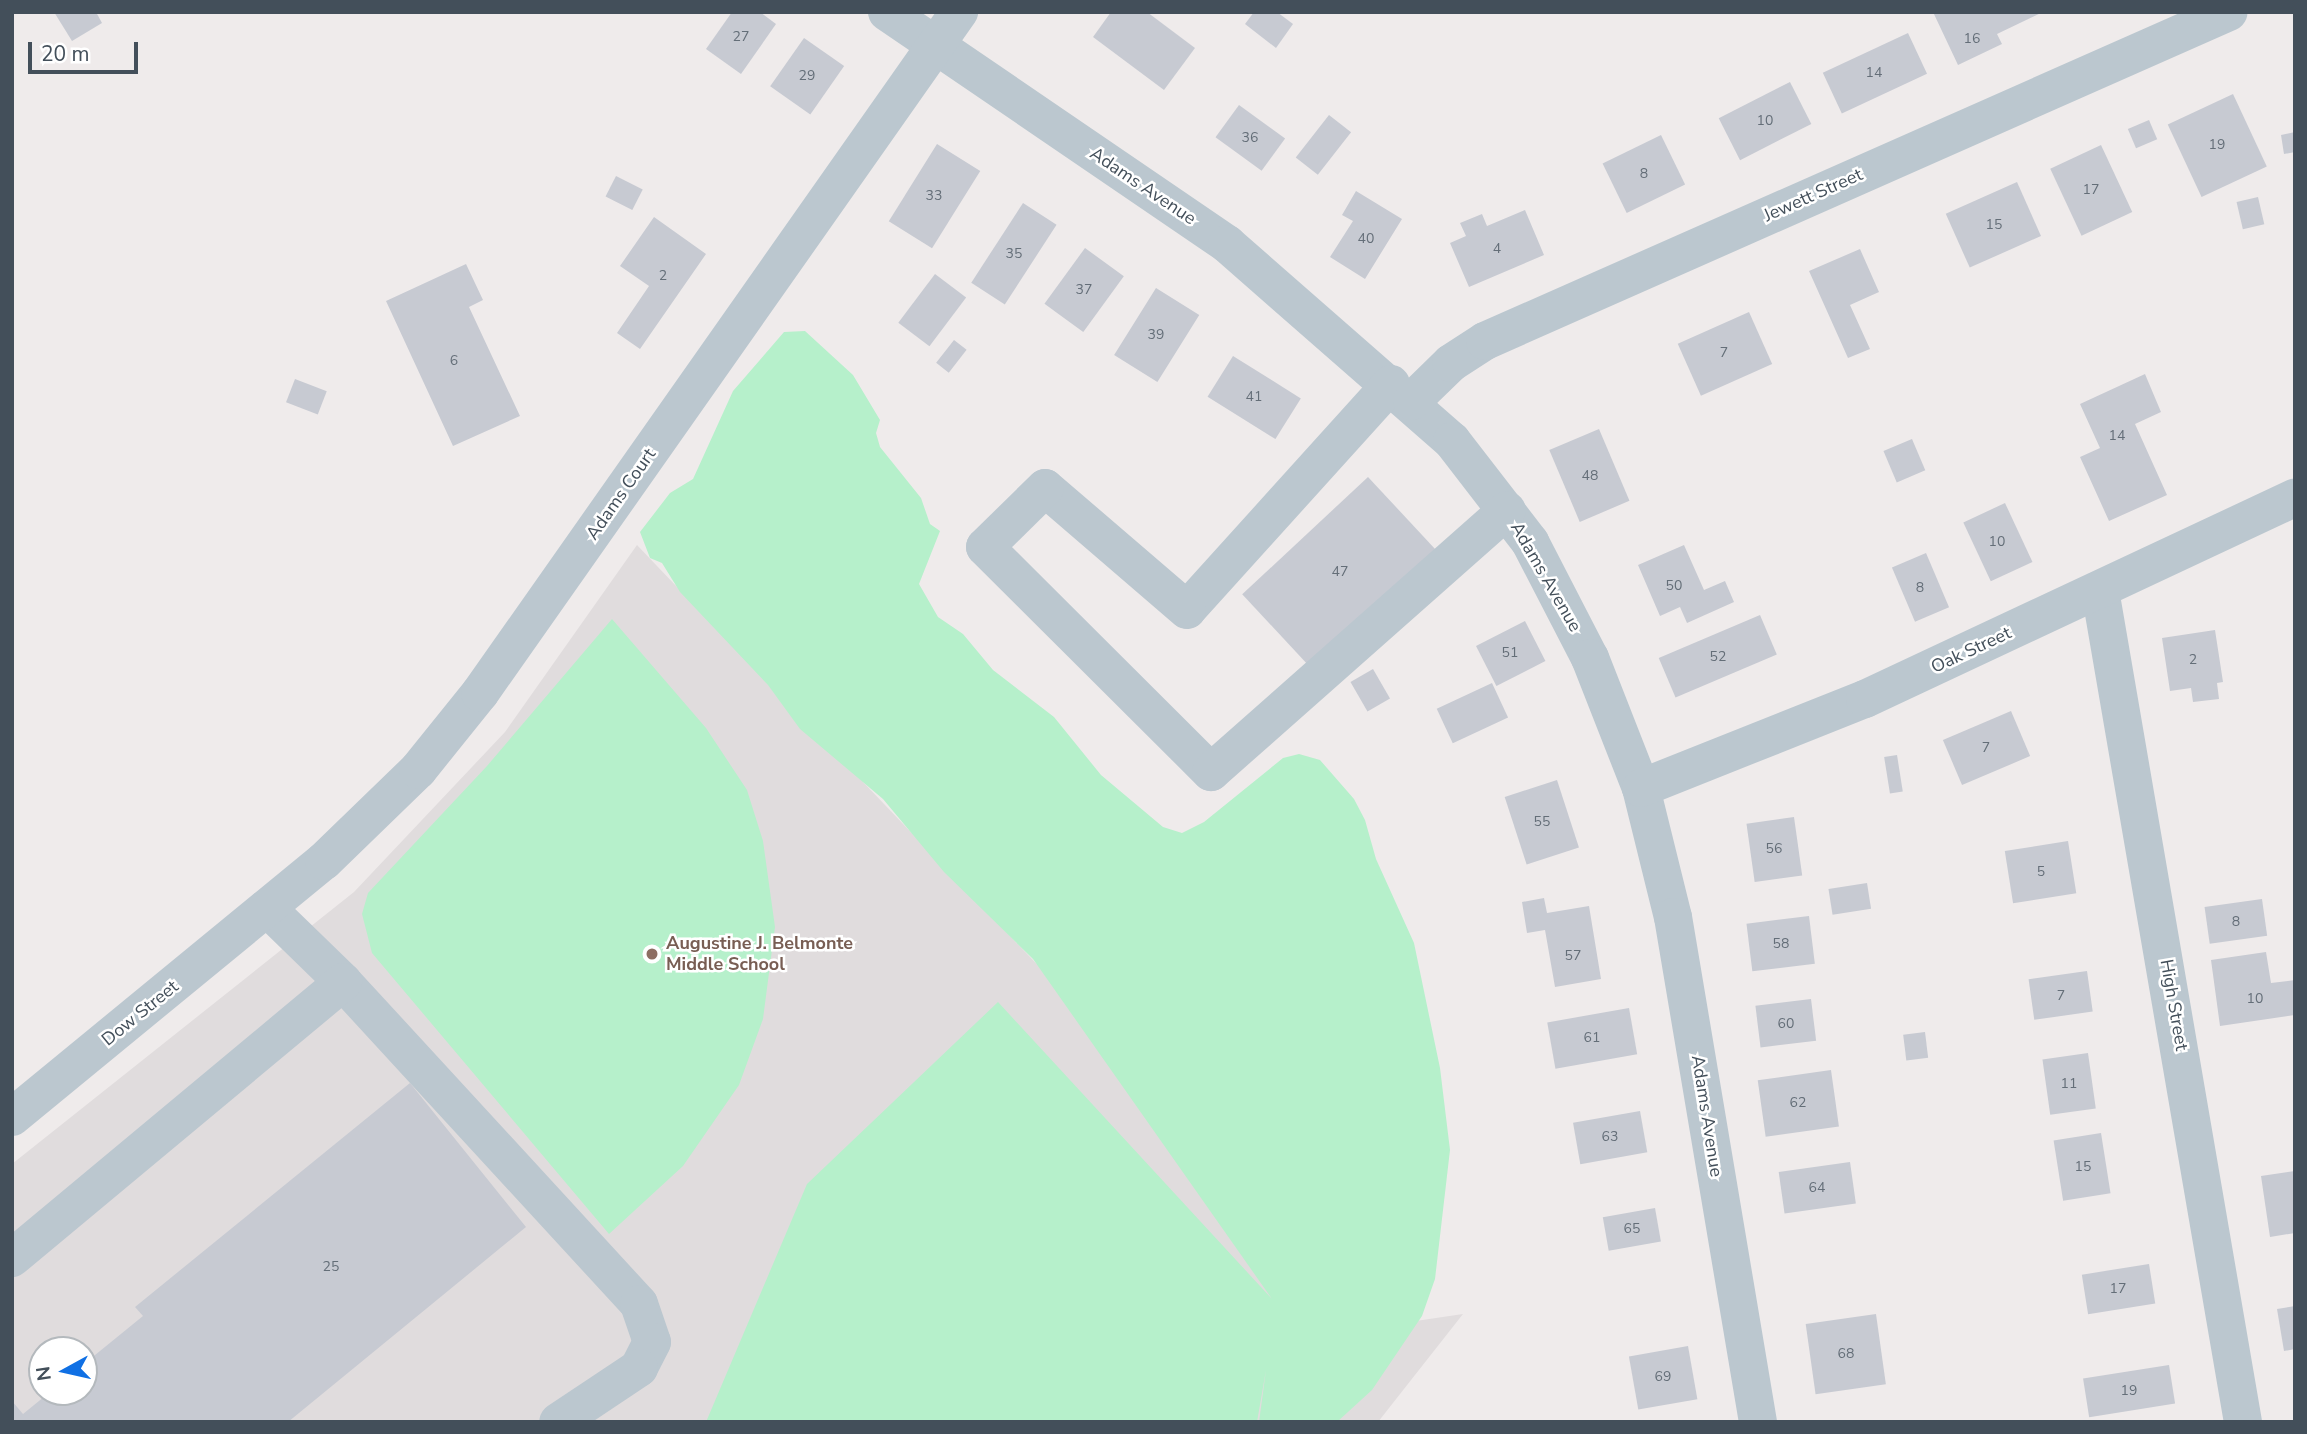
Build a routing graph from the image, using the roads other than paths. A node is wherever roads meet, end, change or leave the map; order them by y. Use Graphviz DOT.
graph roads {
  1 [pos="887,12"];
  2 [pos="959,12"];
  3 [pos="2229,12"];
  4 [pos="936,45"];
  5 [pos="1401,392"];
  6 [pos="2295,498"];
  7 [pos="1507,510"];
  8 [pos="2100,590"];
  9 [pos="1641,788"];
  10 [pos="267,908"];
  11 [pos="343,982"];
  12 [pos="12,1117"];
  13 [pos="12,1258"];
  14 [pos="558,1422"];
  15 [pos="1758,1422"];
  16 [pos="2243,1422"];
  1 -- 4 [label="street, Adams Avenue"];
  2 -- 4 [label="street, Adams Court"];
  3 -- 5 [label="street, Jewett Street"];
  4 -- 5 [label="street, Adams Avenue"];
  4 -- 10 [label="street, Adams Court"];
  5 -- 7 [label="street, Adams Avenue"];
  5 -- 7 [label="street, Jewett Street"];
  6 -- 8 [label="street, Oak Street"];
  7 -- 9 [label="street, Adams Avenue"];
  8 -- 9 [label="street, Oak Street"];
  8 -- 16 [label="street, High Street"];
  9 -- 15 [label="street, Adams Avenue"];
  10 -- 11 [label="street"];
  10 -- 12 [label="street, Dow Street"];
  11 -- 13 [label="street"];
  11 -- 14 [label="street"];
}
